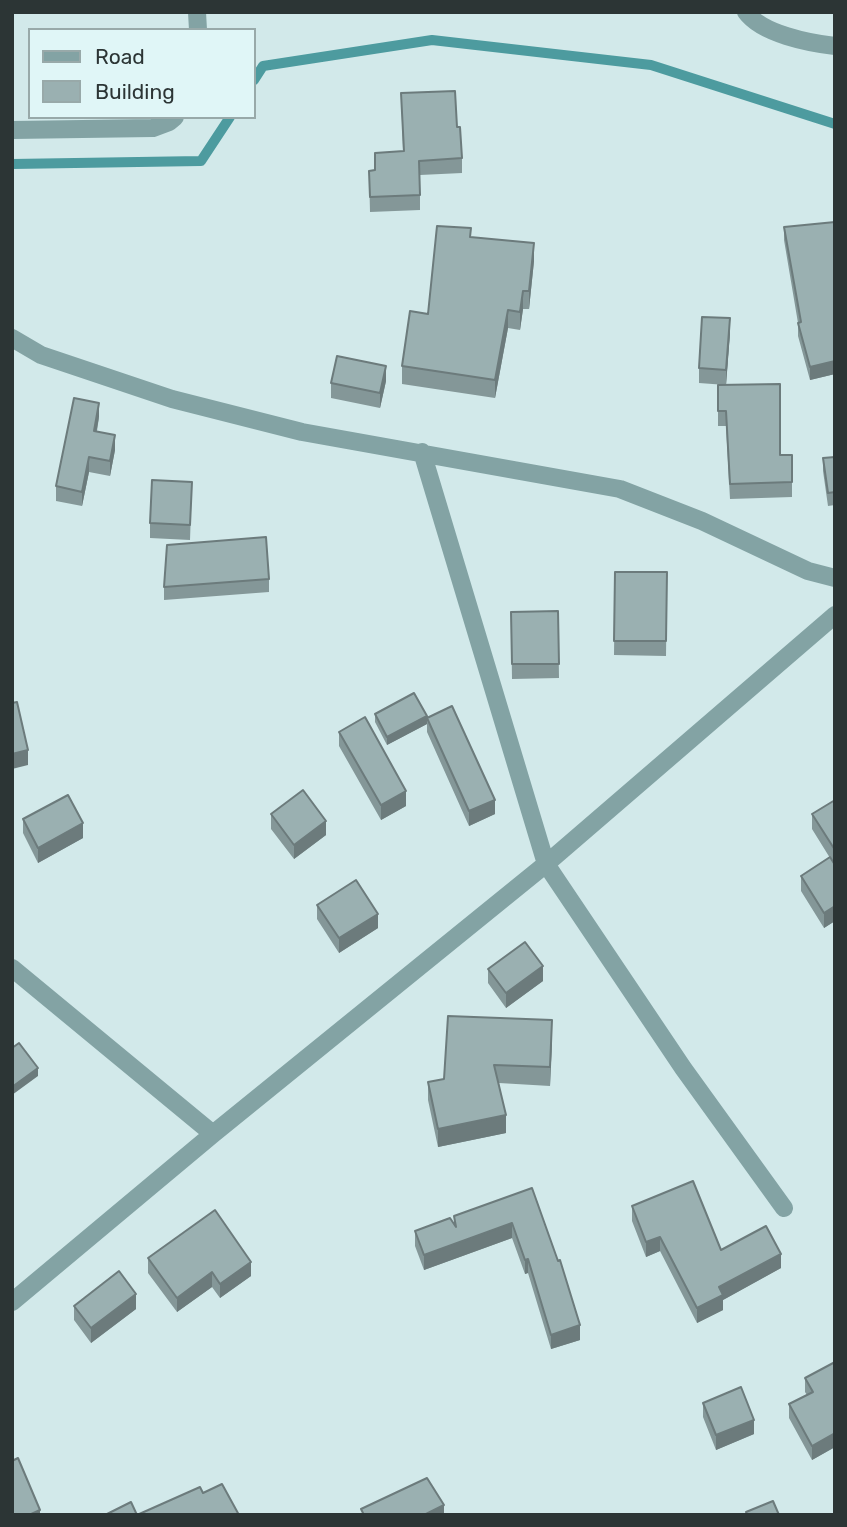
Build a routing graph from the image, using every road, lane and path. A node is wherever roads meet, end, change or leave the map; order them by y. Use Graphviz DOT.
graph roads {
  1 [pos="746,12"];
  2 [pos="835,46"];
  3 [pos="173,119"];
  4 [pos="12,130"];
  5 [pos="12,338"];
  6 [pos="422,452"];
  7 [pos="835,578"];
  8 [pos="835,615"];
  9 [pos="547,864"];
  10 [pos="12,968"];
  11 [pos="213,1133"];
  12 [pos="784,1208"];
  13 [pos="12,1302"];
  1 -- 2 [label="street"];
  3 -- 4 [label="street"];
  5 -- 6 [label="street"];
  6 -- 7 [label="street"];
  6 -- 9 [label="street"];
  8 -- 9 [label="street"];
  9 -- 11 [label="street"];
  9 -- 12 [label="street"];
  10 -- 11 [label="street"];
  11 -- 13 [label="street"];
}
